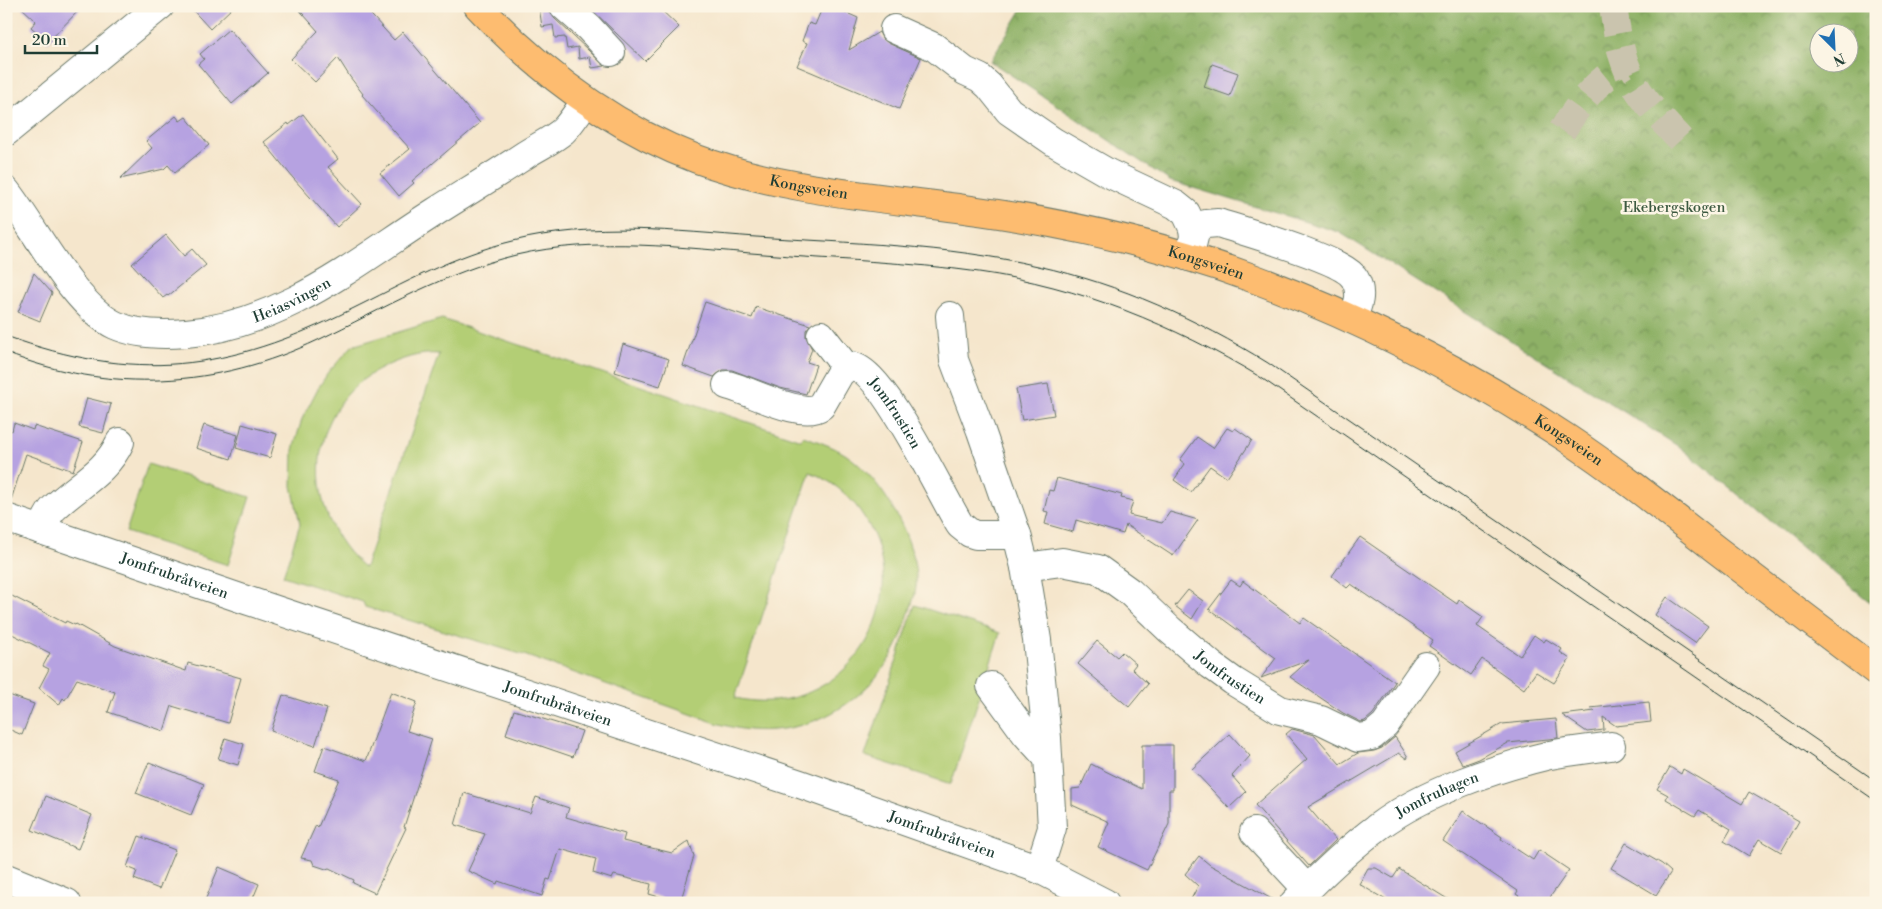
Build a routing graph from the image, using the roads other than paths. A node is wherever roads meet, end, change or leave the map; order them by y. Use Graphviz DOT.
graph roads {
  1 [pos="160,6"];
  2 [pos="478,6"];
  3 [pos="564,6"];
  4 [pos="894,29"];
  5 [pos="611,52"];
  6 [pos="586,101"];
  7 [pos="6,132"];
  8 [pos="6,191"];
  9 [pos="1193,228"];
  10 [pos="1189,257"];
  11 [pos="950,316"];
  12 [pos="1352,319"];
  13 [pos="821,335"];
  14 [pos="846,367"];
  15 [pos="727,385"];
  16 [pos="120,442"];
  17 [pos="7,519"];
  18 [pos="42,530"];
  19 [pos="1017,535"];
  20 [pos="1025,567"];
  21 [pos="1426,666"];
  22 [pos="1876,671"];
  23 [pos="990,686"];
  24 [pos="1611,746"];
  25 [pos="1048,758"];
  26 [pos="1254,832"];
  27 [pos="1039,869"];
  28 [pos="6,878"];
  29 [pos="1300,896"];
  30 [pos="1092,900"];
  31 [pos="67,903"];
  1 -- 7 [label="street"];
  2 -- 6 [label="main road, Kongsveien"];
  3 -- 5 [label="street"];
  4 -- 9 [label="street"];
  6 -- 8 [label="street, Heiasvingen"];
  6 -- 10 [label="main road, Kongsveien"];
  9 -- 10 [label="street"];
  9 -- 12 [label="street"];
  10 -- 12 [label="main road, Kongsveien"];
  11 -- 19 [label="street"];
  12 -- 22 [label="main road, Kongsveien"];
  13 -- 14 [label="street"];
  14 -- 15 [label="street"];
  14 -- 19 [label="street, Jomfrustien"];
  16 -- 18 [label="street"];
  17 -- 18 [label="street, Jomfrubråtveien"];
  18 -- 27 [label="street, Jomfrubråtveien"];
  19 -- 20 [label="street"];
  20 -- 21 [label="street, Jomfrustien"];
  20 -- 25 [label="street"];
  23 -- 25 [label="street"];
  24 -- 29 [label="street, Jomfruhagen"];
  25 -- 27 [label="street"];
  26 -- 29 [label="street"];
  27 -- 30 [label="street, Jomfrubråtveien"];
  28 -- 31 [label="street"];
}
